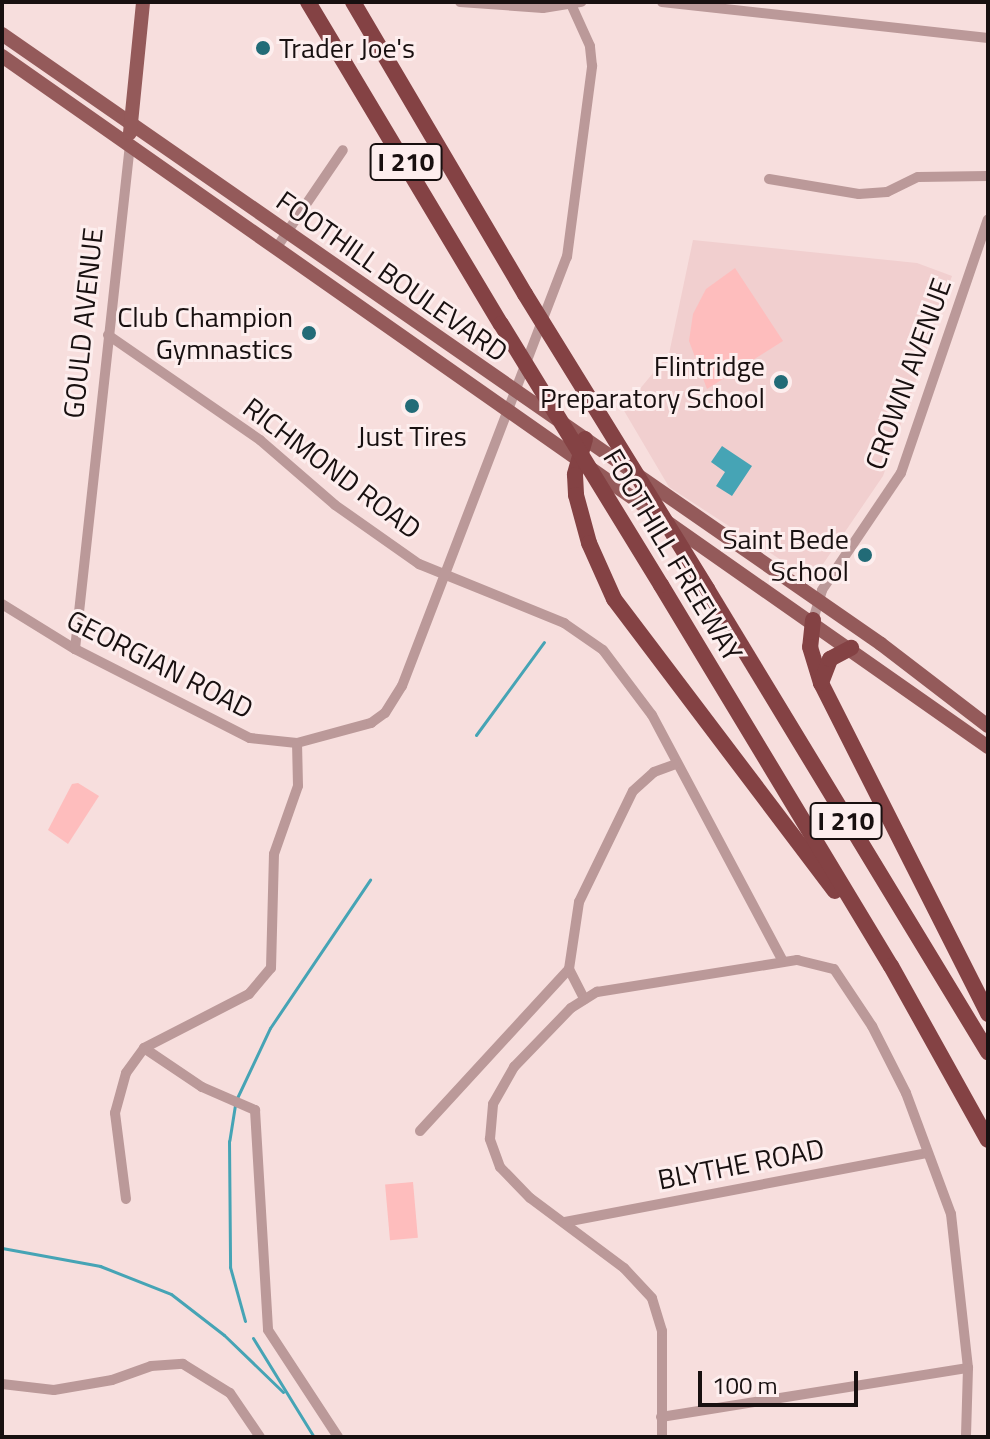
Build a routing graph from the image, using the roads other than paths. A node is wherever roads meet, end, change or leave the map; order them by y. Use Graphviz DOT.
graph roads {
  1 [pos="143,2"];
  2 [pos="308,2"];
  3 [pos="353,2"];
  4 [pos="460,2"];
  5 [pos="662,2"];
  6 [pos="575,3"];
  7 [pos="2,34"];
  8 [pos="988,38"];
  9 [pos="2,56"];
  10 [pos="131,125"];
  11 [pos="130,144"];
  12 [pos="343,150"];
  13 [pos="988,176"];
  14 [pos="769,179"];
  15 [pos="988,219"];
  16 [pos="286,233"];
  17 [pos="277,247"];
  18 [pos="108,335"];
  19 [pos="514,393"];
  20 [pos="507,412"];
  21 [pos="585,439"];
  22 [pos="578,461"];
  23 [pos="444,576"];
  24 [pos="819,601"];
  25 [pos="2,604"];
  26 [pos="813,620"];
  27 [pos="851,648"];
  28 [pos="75,649"];
  29 [pos="821,683"];
  30 [pos="988,726"];
  31 [pos="297,743"];
  32 [pos="988,747"];
  33 [pos="676,764"];
  34 [pos="783,961"];
  35 [pos="891,966"];
  36 [pos="569,969"];
  37 [pos="584,999"];
  38 [pos="988,1014"];
  39 [pos="144,1048"];
  40 [pos="988,1052"];
  41 [pos="420,1131"];
  42 [pos="988,1140"];
  43 [pos="926,1153"];
  44 [pos="126,1199"];
  45 [pos="565,1222"];
  46 [pos="968,1368"];
  47 [pos="2,1384"];
  48 [pos="661,1417"];
  49 [pos="260,1437"];
  50 [pos="338,1437"];
  51 [pos="662,1437"];
  52 [pos="966,1437"];
  1 -- 10 [label="main road, GOULD AVENUE"];
  2 -- 35 [label="highway, FOOTHILL FREEWAY / I 210, bridge"];
  3 -- 40 [label="highway, FOOTHILL FREEWAY / I 210, bridge"];
  4 -- 6 [label="street"];
  5 -- 8 [label="street"];
  6 -- 19 [label="street, GEORGIAN ROAD"];
  7 -- 10 [label="main road, FOOTHILL BOULEVARD"];
  9 -- 11 [label="main road, FOOTHILL BOULEVARD"];
  10 -- 11 [label="main road, GOULD AVENUE"];
  10 -- 16 [label="main road, FOOTHILL BOULEVARD"];
  11 -- 17 [label="main road, FOOTHILL BOULEVARD"];
  11 -- 18 [label="street, GOULD AVENUE"];
  12 -- 16 [label="street"];
  13 -- 14 [label="street"];
  15 -- 24 [label="street, CROWN AVENUE"];
  16 -- 17 [label="street"];
  16 -- 19 [label="main road, FOOTHILL BOULEVARD"];
  17 -- 20 [label="main road, FOOTHILL BOULEVARD"];
  18 -- 23 [label="street, RICHMOND ROAD"];
  18 -- 28 [label="street, GOULD AVENUE"];
  19 -- 20 [label="street, GEORGIAN ROAD"];
  19 -- 21 [label="main road, FOOTHILL BOULEVARD"];
  20 -- 22 [label="main road, FOOTHILL BOULEVARD"];
  20 -- 23 [label="street, GEORGIAN ROAD"];
  21 -- 22 [label="highway"];
  21 -- 24 [label="main road, FOOTHILL BOULEVARD"];
  22 -- 26 [label="main road, FOOTHILL BOULEVARD"];
  22 -- 35 [label="highway"];
  23 -- 31 [label="street, GEORGIAN ROAD"];
  23 -- 33 [label="street, RICHMOND ROAD"];
  24 -- 26 [label="street, CROWN AVENUE"];
  24 -- 30 [label="main road, FOOTHILL BOULEVARD"];
  25 -- 28 [label="street, GEORGIAN ROAD"];
  26 -- 27 [label="main road, FOOTHILL BOULEVARD"];
  26 -- 29 [label="highway"];
  27 -- 29 [label="highway"];
  27 -- 32 [label="main road, FOOTHILL BOULEVARD"];
  28 -- 31 [label="street, GEORGIAN ROAD"];
  29 -- 38 [label="highway"];
  31 -- 39 [label="street"];
  33 -- 34 [label="street, RICHMOND ROAD"];
  33 -- 36 [label="street"];
  34 -- 37 [label="street"];
  34 -- 43 [label="street"];
  35 -- 42 [label="highway, FOOTHILL FREEWAY / I 210"];
  36 -- 37 [label="street"];
  36 -- 41 [label="street"];
  37 -- 45 [label="street"];
  39 -- 44 [label="street"];
  39 -- 50 [label="street"];
  43 -- 45 [label="street, BLYTHE ROAD"];
  43 -- 46 [label="street"];
  45 -- 48 [label="street"];
  46 -- 48 [label="street"];
  46 -- 52 [label="street"];
  47 -- 49 [label="street"];
  48 -- 51 [label="street"];
}
